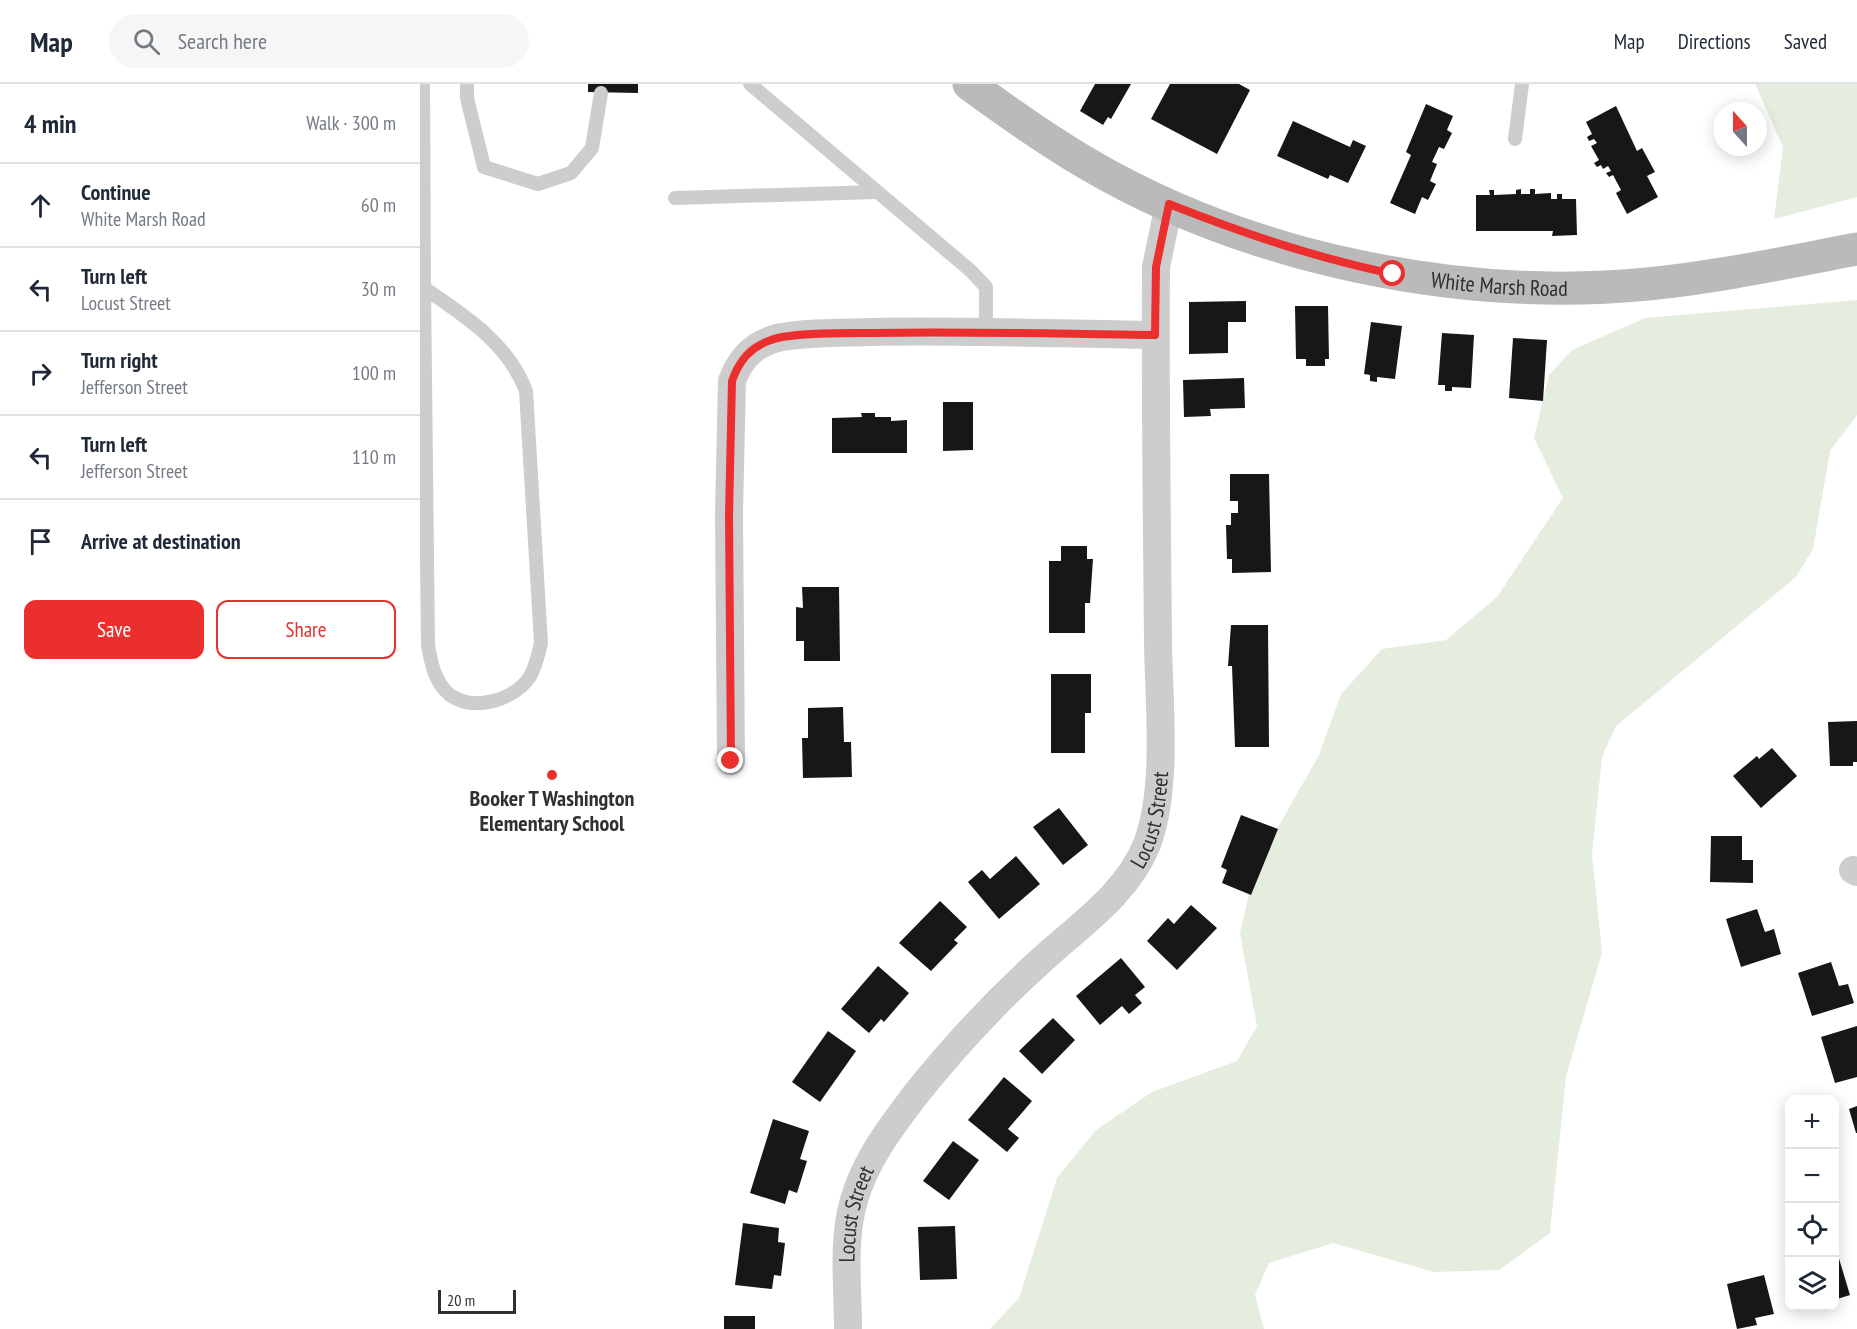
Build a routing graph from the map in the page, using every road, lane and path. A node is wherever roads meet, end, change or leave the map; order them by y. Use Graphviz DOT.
graph roads {
  1 [pos="423,84"];
  2 [pos="467,84"];
  3 [pos="750,84"];
  4 [pos="969,84"];
  5 [pos="1522,84"];
  6 [pos="602,93"];
  7 [pos="1515,139"];
  8 [pos="422,168"];
  9 [pos="877,192"];
  10 [pos="675,198"];
  11 [pos="1169,204"];
  12 [pos="1857,249"];
  13 [pos="424,288"];
  14 [pos="986,333"];
  15 [pos="1155,335"];
  16 [pos="731,761"];
  17 [pos="848,1329"];
  1 -- 8 [label="lane"];
  2 -- 6 [label="lane"];
  3 -- 9 [label="lane"];
  4 -- 11 [label="street, White Marsh Road"];
  5 -- 7 [label="lane"];
  8 -- 13 [label="lane"];
  9 -- 10 [label="lane"];
  9 -- 14 [label="lane"];
  11 -- 12 [label="street, White Marsh Road"];
  11 -- 15 [label="street, Locust Street"];
  13 -- 13 [label="lane"];
  14 -- 15 [label="street"];
  14 -- 16 [label="street"];
  15 -- 17 [label="street, Locust Street"];
}
